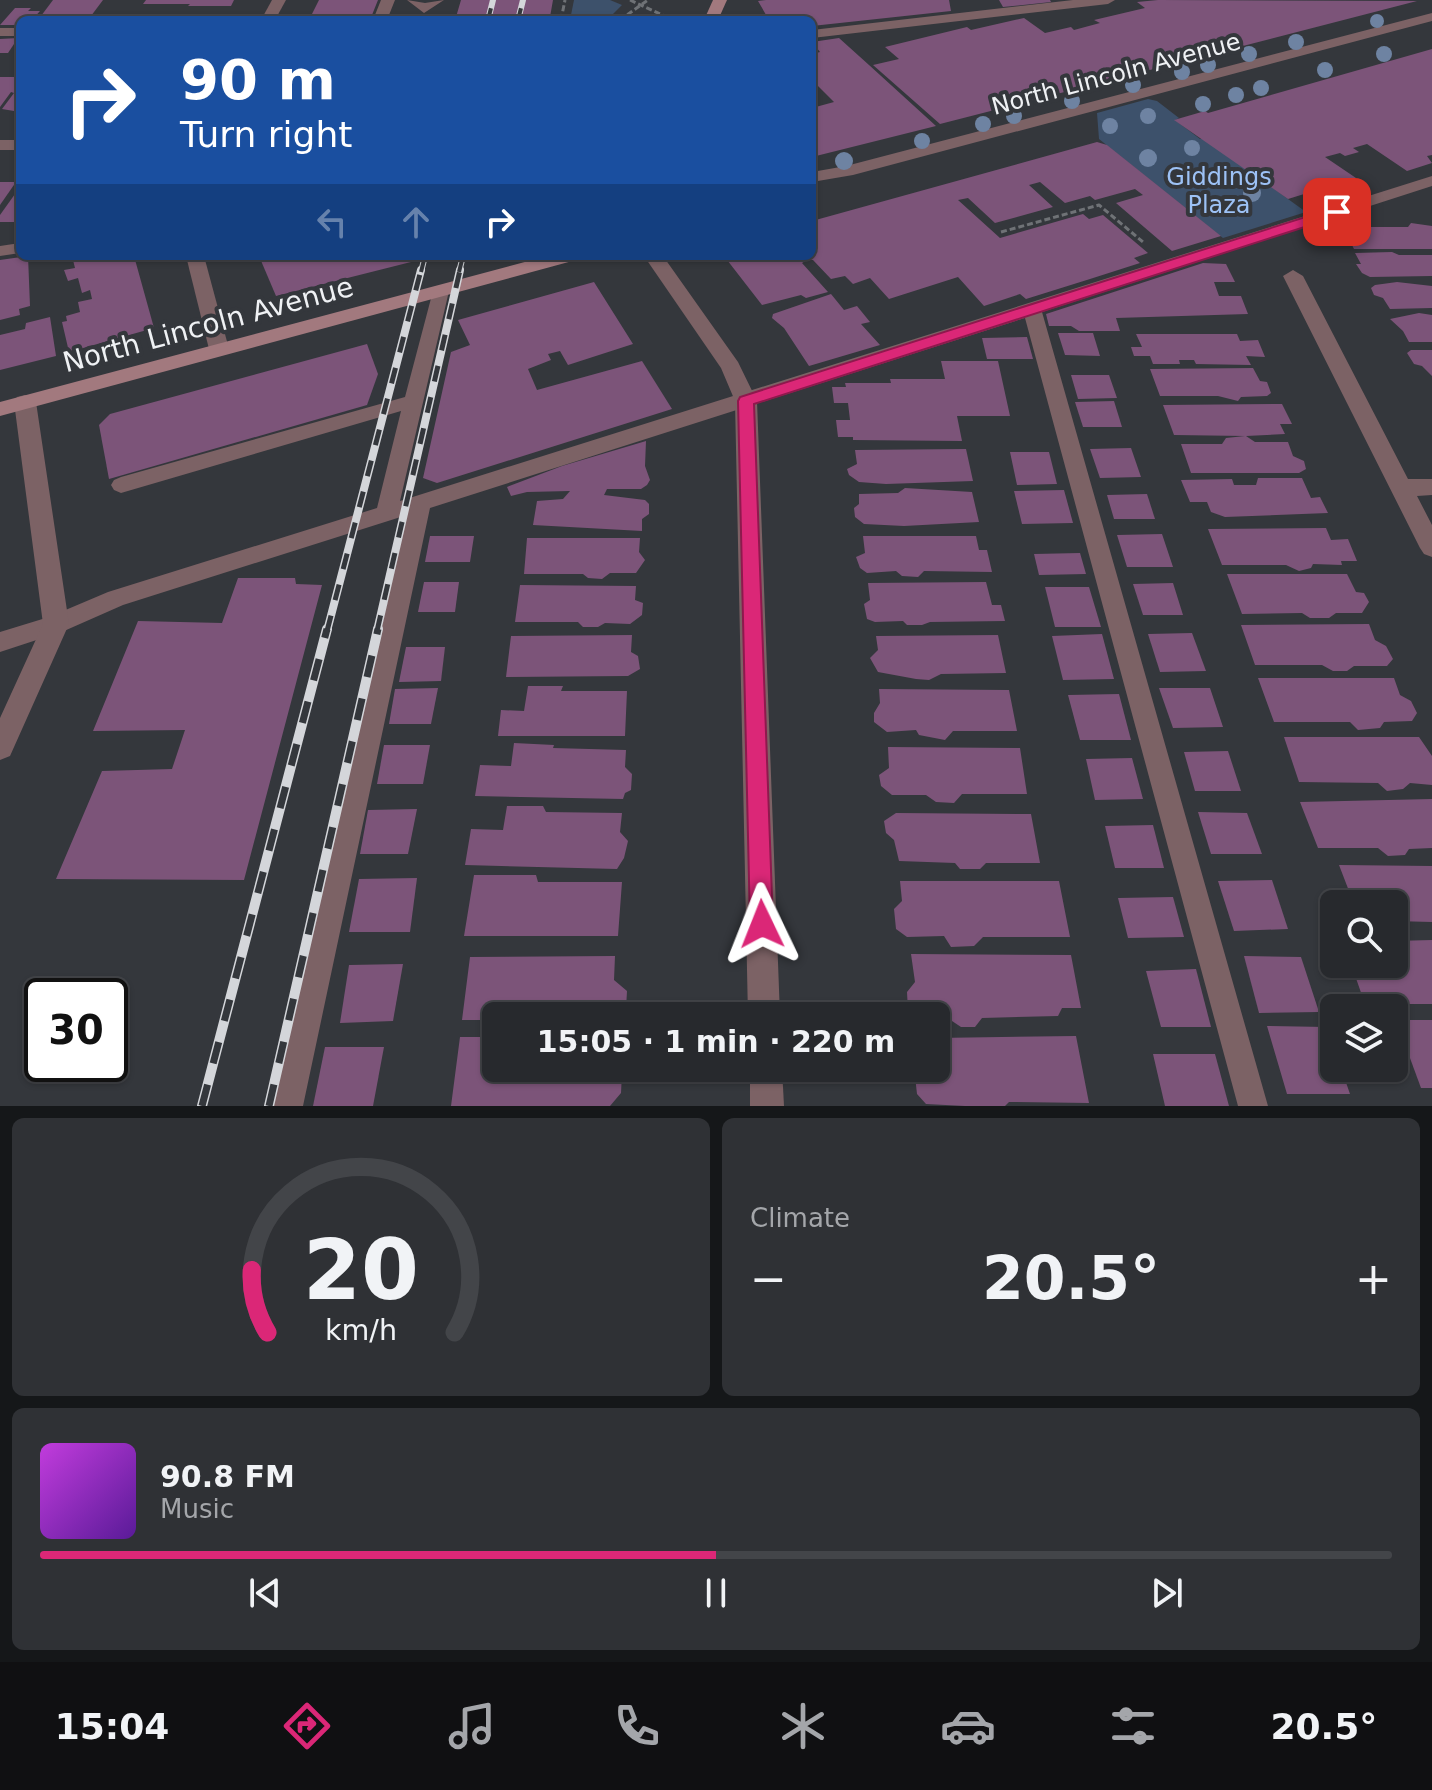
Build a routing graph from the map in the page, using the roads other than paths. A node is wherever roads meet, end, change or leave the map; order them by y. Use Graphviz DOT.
graph roads {
  1 [pos="437,0"];
  2 [pos="1108,0"];
  3 [pos="421,7"];
  4 [pos="1432,17"];
  5 [pos="816,34"];
  6 [pos="816,176"];
  7 [pos="1432,181"];
  8 [pos="196,260"];
  9 [pos="554,260"];
  10 [pos="656,260"];
  11 [pos="1293,276"];
  12 [pos="440,291"];
  13 [pos="1032,309"];
  14 [pos="219,349"];
  15 [pos="414,401"];
  16 [pos="746,401"];
  17 [pos="25,402"];
  18 [pos="0,409"];
  19 [pos="121,485"];
  20 [pos="1432,487"];
  21 [pos="1400,488"];
  22 [pos="421,501"];
  23 [pos="387,512"];
  24 [pos="1432,548"];
  25 [pos="56,624"];
  26 [pos="0,642"];
  27 [pos="0,748"];
  28 [pos="764,1002"];
  29 [pos="766,1082"];
  30 [pos="288,1106"];
  31 [pos="767,1106"];
  32 [pos="1253,1106"];
  1 -- 3 [label="lane"];
  2 -- 5 [label="lane"];
  4 -- 6 [label="street, North Lincoln Avenue"];
  7 -- 13 [label="lane"];
  8 -- 14 [label="street"];
  9 -- 12 [label="main road, North Lincoln Avenue"];
  10 -- 16 [label="street"];
  11 -- 21 [label="street"];
  12 -- 14 [label="main road, North Lincoln Avenue"];
  12 -- 15 [label="lane"];
  13 -- 16 [label="lane"];
  13 -- 32 [label="lane"];
  14 -- 17 [label="main road, North Lincoln Avenue"];
  15 -- 19 [label="lane"];
  15 -- 23 [label="lane"];
  16 -- 22 [label="lane"];
  16 -- 28 [label="street"];
  17 -- 18 [label="main road, North Lincoln Avenue"];
  17 -- 25 [label="street"];
  20 -- 21 [label="street"];
  21 -- 24 [label="street"];
  22 -- 23 [label="lane"];
  22 -- 30 [label="lane"];
  23 -- 25 [label="lane"];
  25 -- 26 [label="lane"];
  25 -- 27 [label="street"];
  29 -- 31 [label="street"];
}
